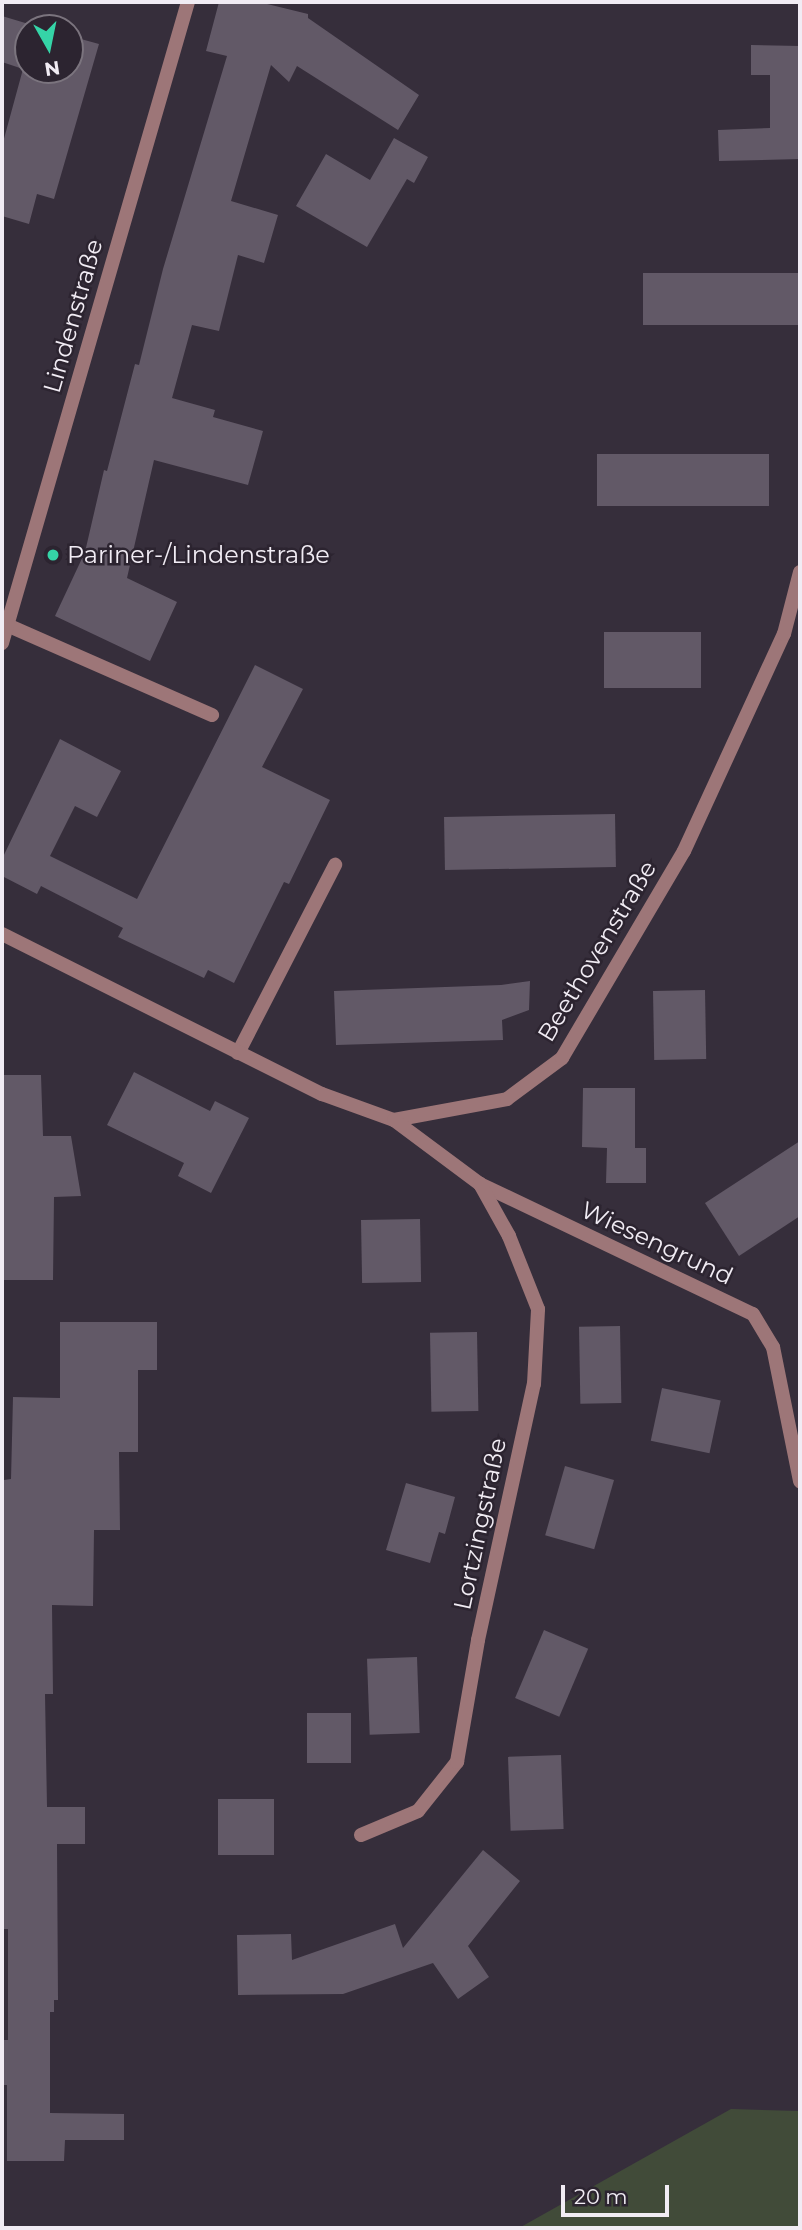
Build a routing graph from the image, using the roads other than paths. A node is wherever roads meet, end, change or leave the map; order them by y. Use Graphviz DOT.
graph roads {
  1 [pos="188,2"];
  2 [pos="800,572"];
  3 [pos="7,625"];
  4 [pos="2,643"];
  5 [pos="212,715"];
  6 [pos="335,865"];
  7 [pos="2,934"];
  8 [pos="238,1052"];
  9 [pos="394,1120"];
  10 [pos="480,1184"];
  11 [pos="800,1481"];
  12 [pos="362,1835"];
  1 -- 3 [label="street, Lindenstraße"];
  2 -- 9 [label="street, Beethovenstraße"];
  3 -- 4 [label="street, Lindenstraße"];
  3 -- 5 [label="street"];
  6 -- 8 [label="street"];
  7 -- 8 [label="street"];
  8 -- 9 [label="street"];
  9 -- 10 [label="street, Wiesengrund"];
  10 -- 11 [label="street, Wiesengrund"];
  10 -- 12 [label="street, Lortzingstraße"];
}
